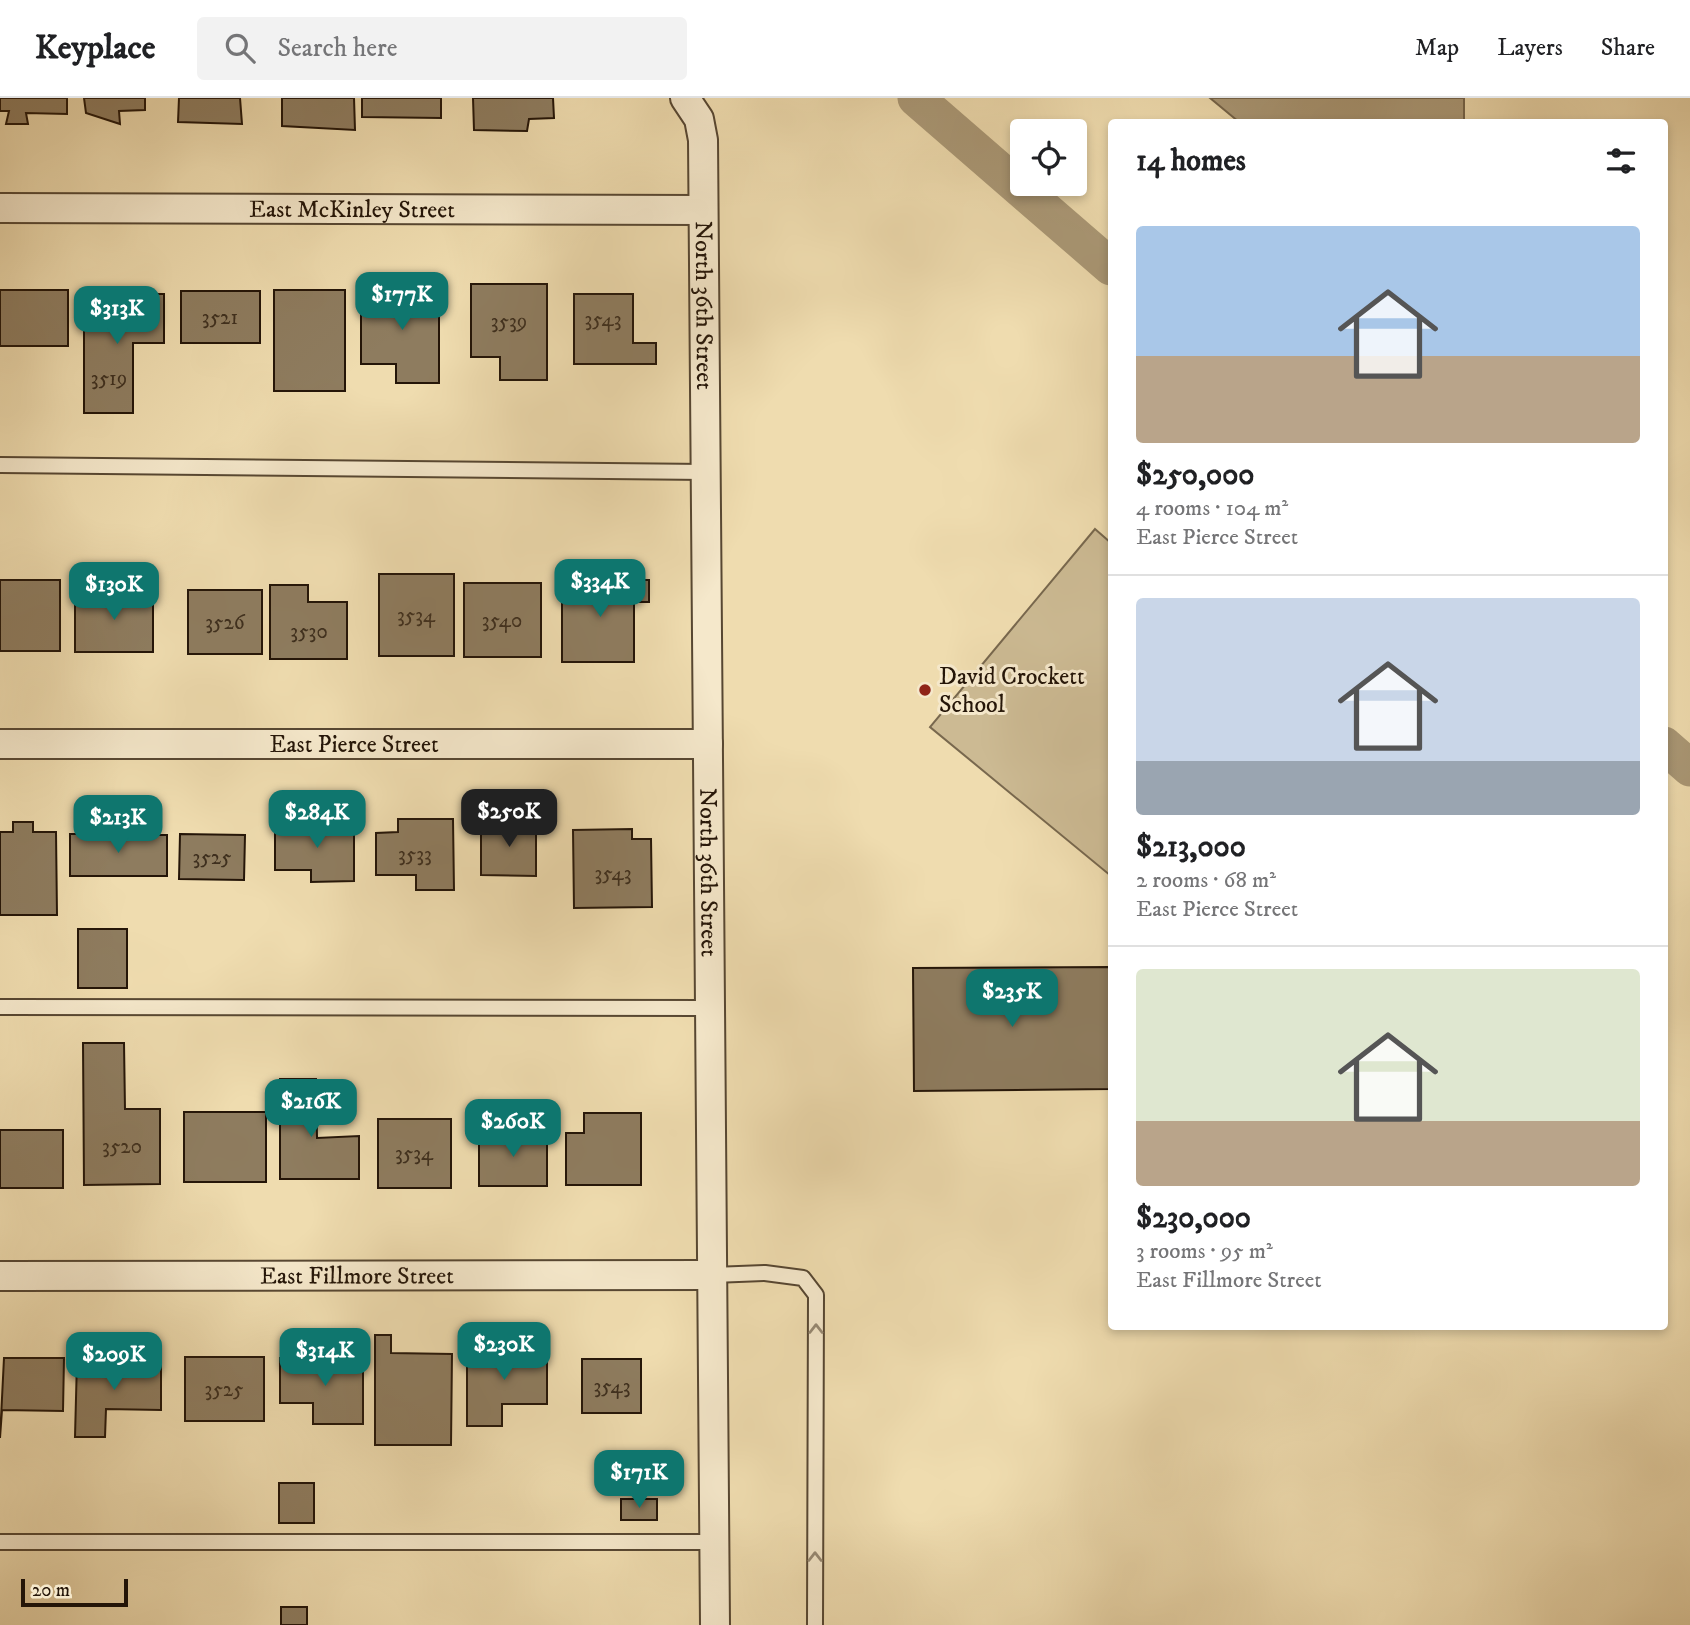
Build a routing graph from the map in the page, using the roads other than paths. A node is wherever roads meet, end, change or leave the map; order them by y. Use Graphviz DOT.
graph roads {
  1 [pos="692,108"];
  2 [pos="0,208"];
  3 [pos="703,210"];
  4 [pos="0,465"];
  5 [pos="706,472"];
  6 [pos="0,744"];
  7 [pos="708,744"];
  8 [pos="0,1007"];
  9 [pos="710,1008"];
  10 [pos="713,1275"];
  11 [pos="0,1276"];
  12 [pos="0,1542"];
  13 [pos="715,1542"];
  14 [pos="716,1625"];
  15 [pos="816,1625"];
  1 -- 3 [label="street, North 36th Street"];
  2 -- 3 [label="street, East McKinley Street"];
  3 -- 5 [label="street, North 36th Street"];
  4 -- 5 [label="lane"];
  5 -- 7 [label="street, North 36th Street"];
  6 -- 7 [label="street, East Pierce Street"];
  7 -- 9 [label="street, North 36th Street"];
  8 -- 9 [label="lane"];
  9 -- 10 [label="street, North 36th Street"];
  10 -- 11 [label="street, East Fillmore Street"];
  10 -- 13 [label="street, North 36th Street"];
  15 -- 10 [label="lane, one-way"];
  12 -- 13 [label="lane"];
  13 -- 14 [label="street, North 36th Street"];
}
